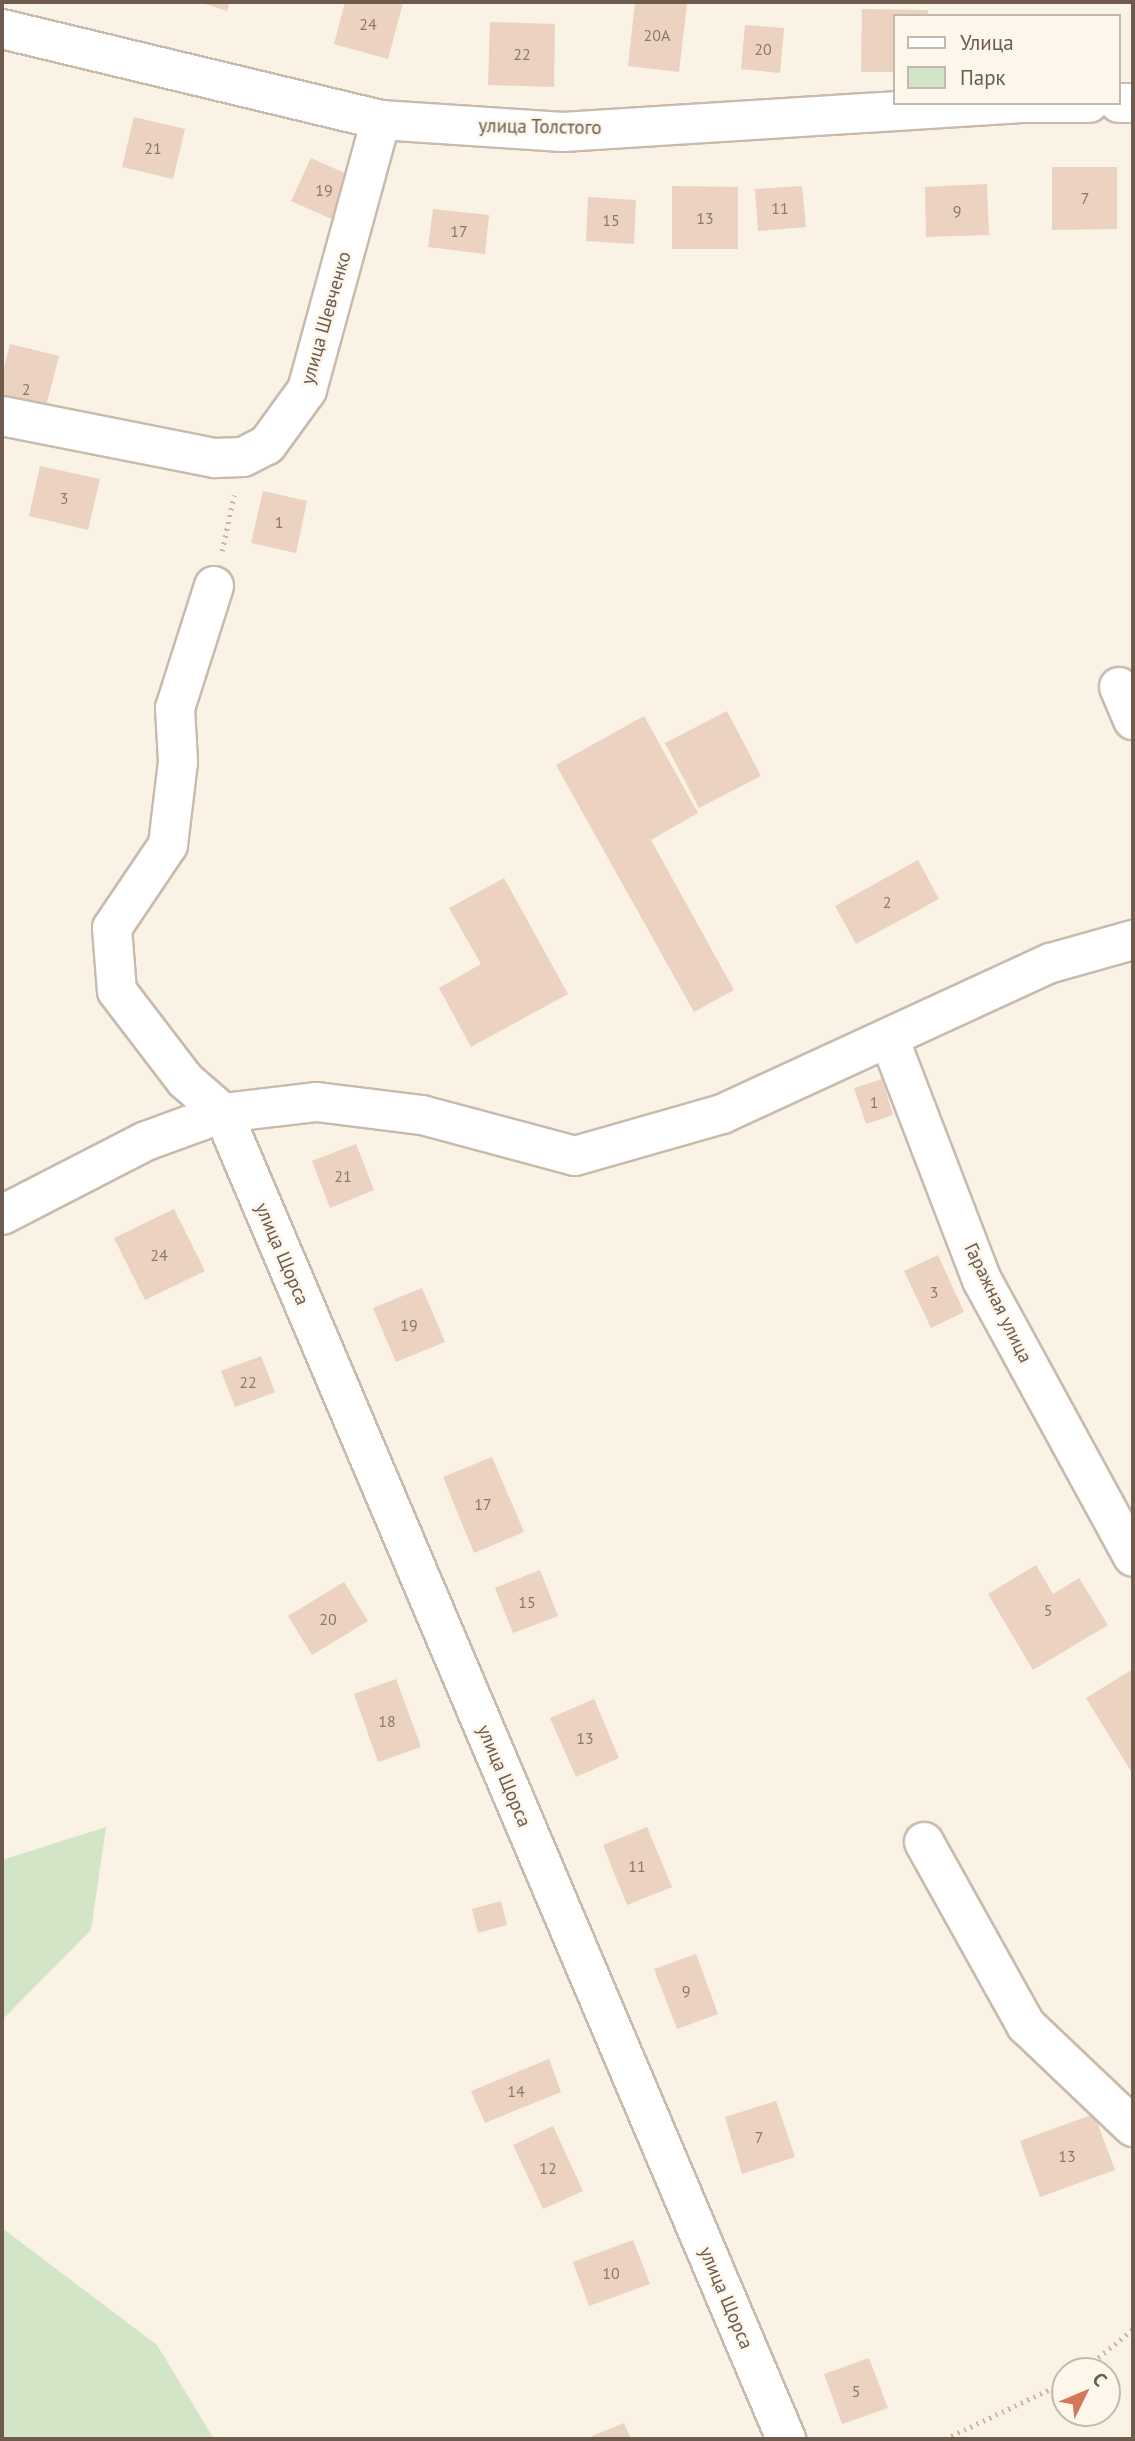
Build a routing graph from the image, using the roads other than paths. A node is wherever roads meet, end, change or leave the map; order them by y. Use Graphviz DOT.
graph roads {
  1 [pos="2,29"];
  2 [pos="987,105"];
  3 [pos="381,120"];
  4 [pos="2,415"];
  5 [pos="214,586"];
  6 [pos="1133,940"];
  7 [pos="889,1038"];
  8 [pos="223,1113"];
  9 [pos="2,1215"];
  10 [pos="1133,1557"];
  11 [pos="924,1842"];
  12 [pos="1133,2127"];
  13 [pos="786,2439"];
  1 -- 3 [label="street, улица Толстого"];
  2 -- 3 [label="street, улица Толстого"];
  3 -- 4 [label="street, улица Шевченко"];
  5 -- 8 [label="street"];
  6 -- 7 [label="street"];
  7 -- 8 [label="street"];
  7 -- 10 [label="street, Гаражная улица"];
  8 -- 9 [label="street"];
  8 -- 13 [label="street, улица Щорса"];
  11 -- 12 [label="street"];
}
